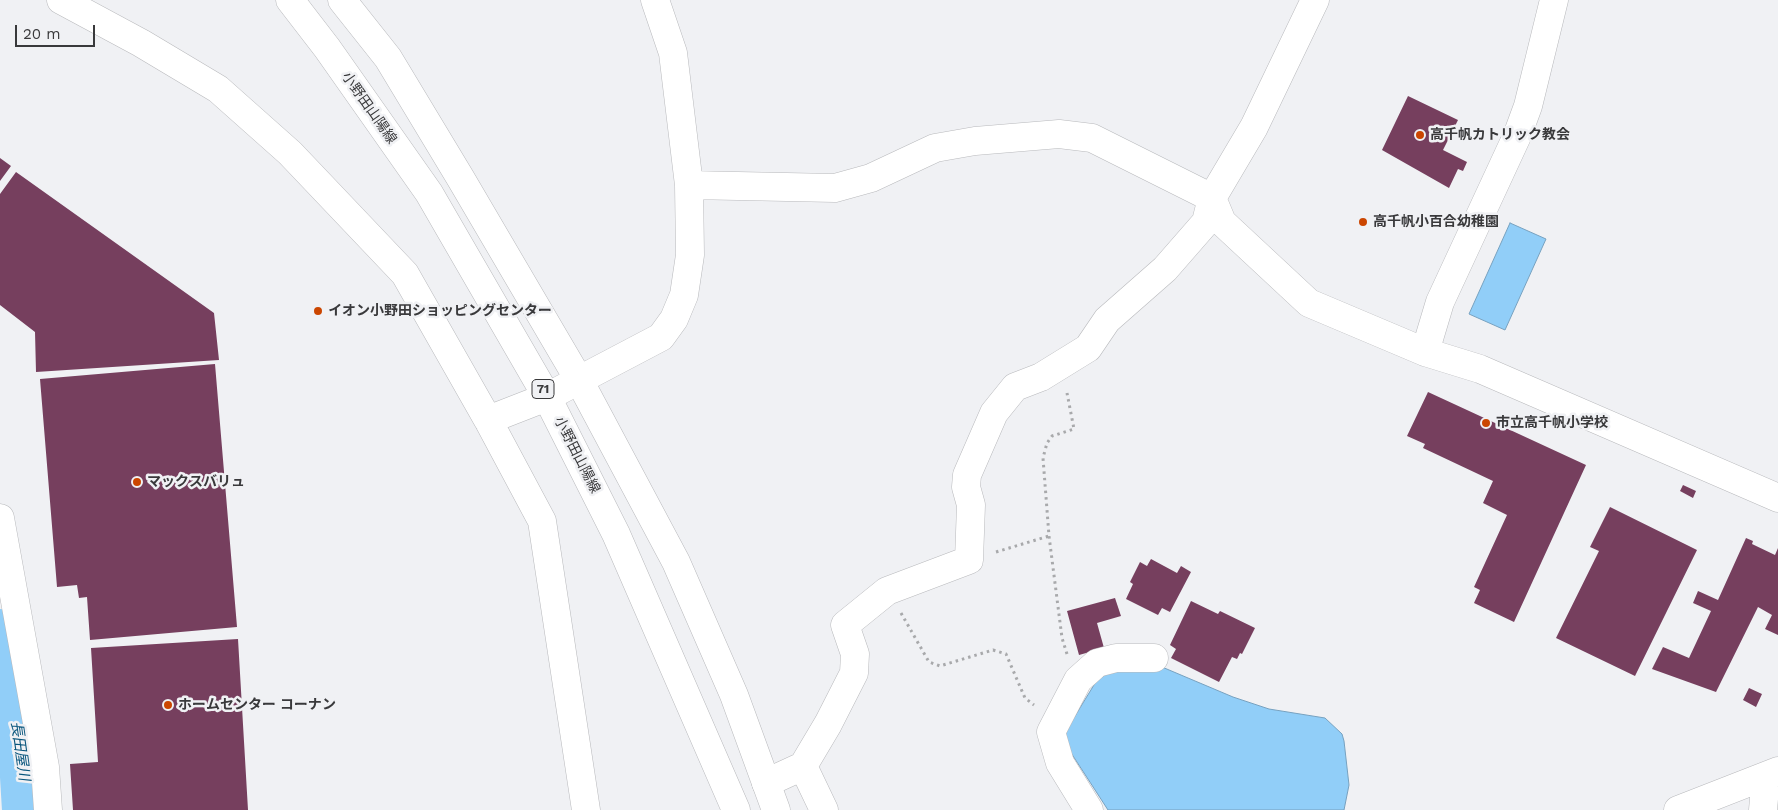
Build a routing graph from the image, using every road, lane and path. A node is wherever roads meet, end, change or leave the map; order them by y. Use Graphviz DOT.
graph roads {
  1 [pos="61,0"];
  2 [pos="290,0"];
  3 [pos="342,0"];
  4 [pos="655,0"];
  5 [pos="1315,0"];
  6 [pos="1554,0"];
  7 [pos="689,185"];
  8 [pos="1212,198"];
  9 [pos="1425,352"];
  10 [pos="1066,362"];
  11 [pos="579,380"];
  12 [pos="547,397"];
  13 [pos="488,420"];
  14 [pos="1778,498"];
  15 [pos="0,518"];
  16 [pos="1049,536"];
  17 [pos="970,560"];
  18 [pos="887,591"];
  19 [pos="1154,658"];
  20 [pos="1078,680"];
  21 [pos="1055,723"];
  22 [pos="803,766"];
  23 [pos="1772,773"];
  24 [pos="766,783"];
  25 [pos="48,810"];
  26 [pos="586,810"];
  27 [pos="736,810"];
  28 [pos="776,810"];
  29 [pos="824,810"];
  30 [pos="1089,810"];
  31 [pos="1678,810"];
  32 [pos="1763,810"];
  1 -- 13 [label="street"];
  2 -- 12 [label="street, 小野田山陽線 / 71"];
  3 -- 11 [label="street"];
  4 -- 7 [label="street"];
  5 -- 8 [label="street"];
  6 -- 9 [label="street"];
  7 -- 8 [label="street"];
  7 -- 11 [label="street"];
  8 -- 9 [label="street"];
  8 -- 10 [label="street"];
  9 -- 14 [label="street"];
  10 -- 16 [label="path"];
  10 -- 17 [label="street"];
  11 -- 12 [label="street"];
  11 -- 24 [label="street"];
  12 -- 13 [label="street"];
  12 -- 27 [label="street, 小野田山陽線 / 71"];
  13 -- 26 [label="street"];
  15 -- 25 [label="street"];
  16 -- 17 [label="path"];
  16 -- 20 [label="path"];
  17 -- 18 [label="street"];
  18 -- 21 [label="path"];
  18 -- 22 [label="street"];
  19 -- 20 [label="street"];
  20 -- 21 [label="street"];
  21 -- 30 [label="street"];
  22 -- 24 [label="street"];
  22 -- 29 [label="street"];
  23 -- 31 [label="street"];
  23 -- 32 [label="street"];
  24 -- 28 [label="street"];
}
